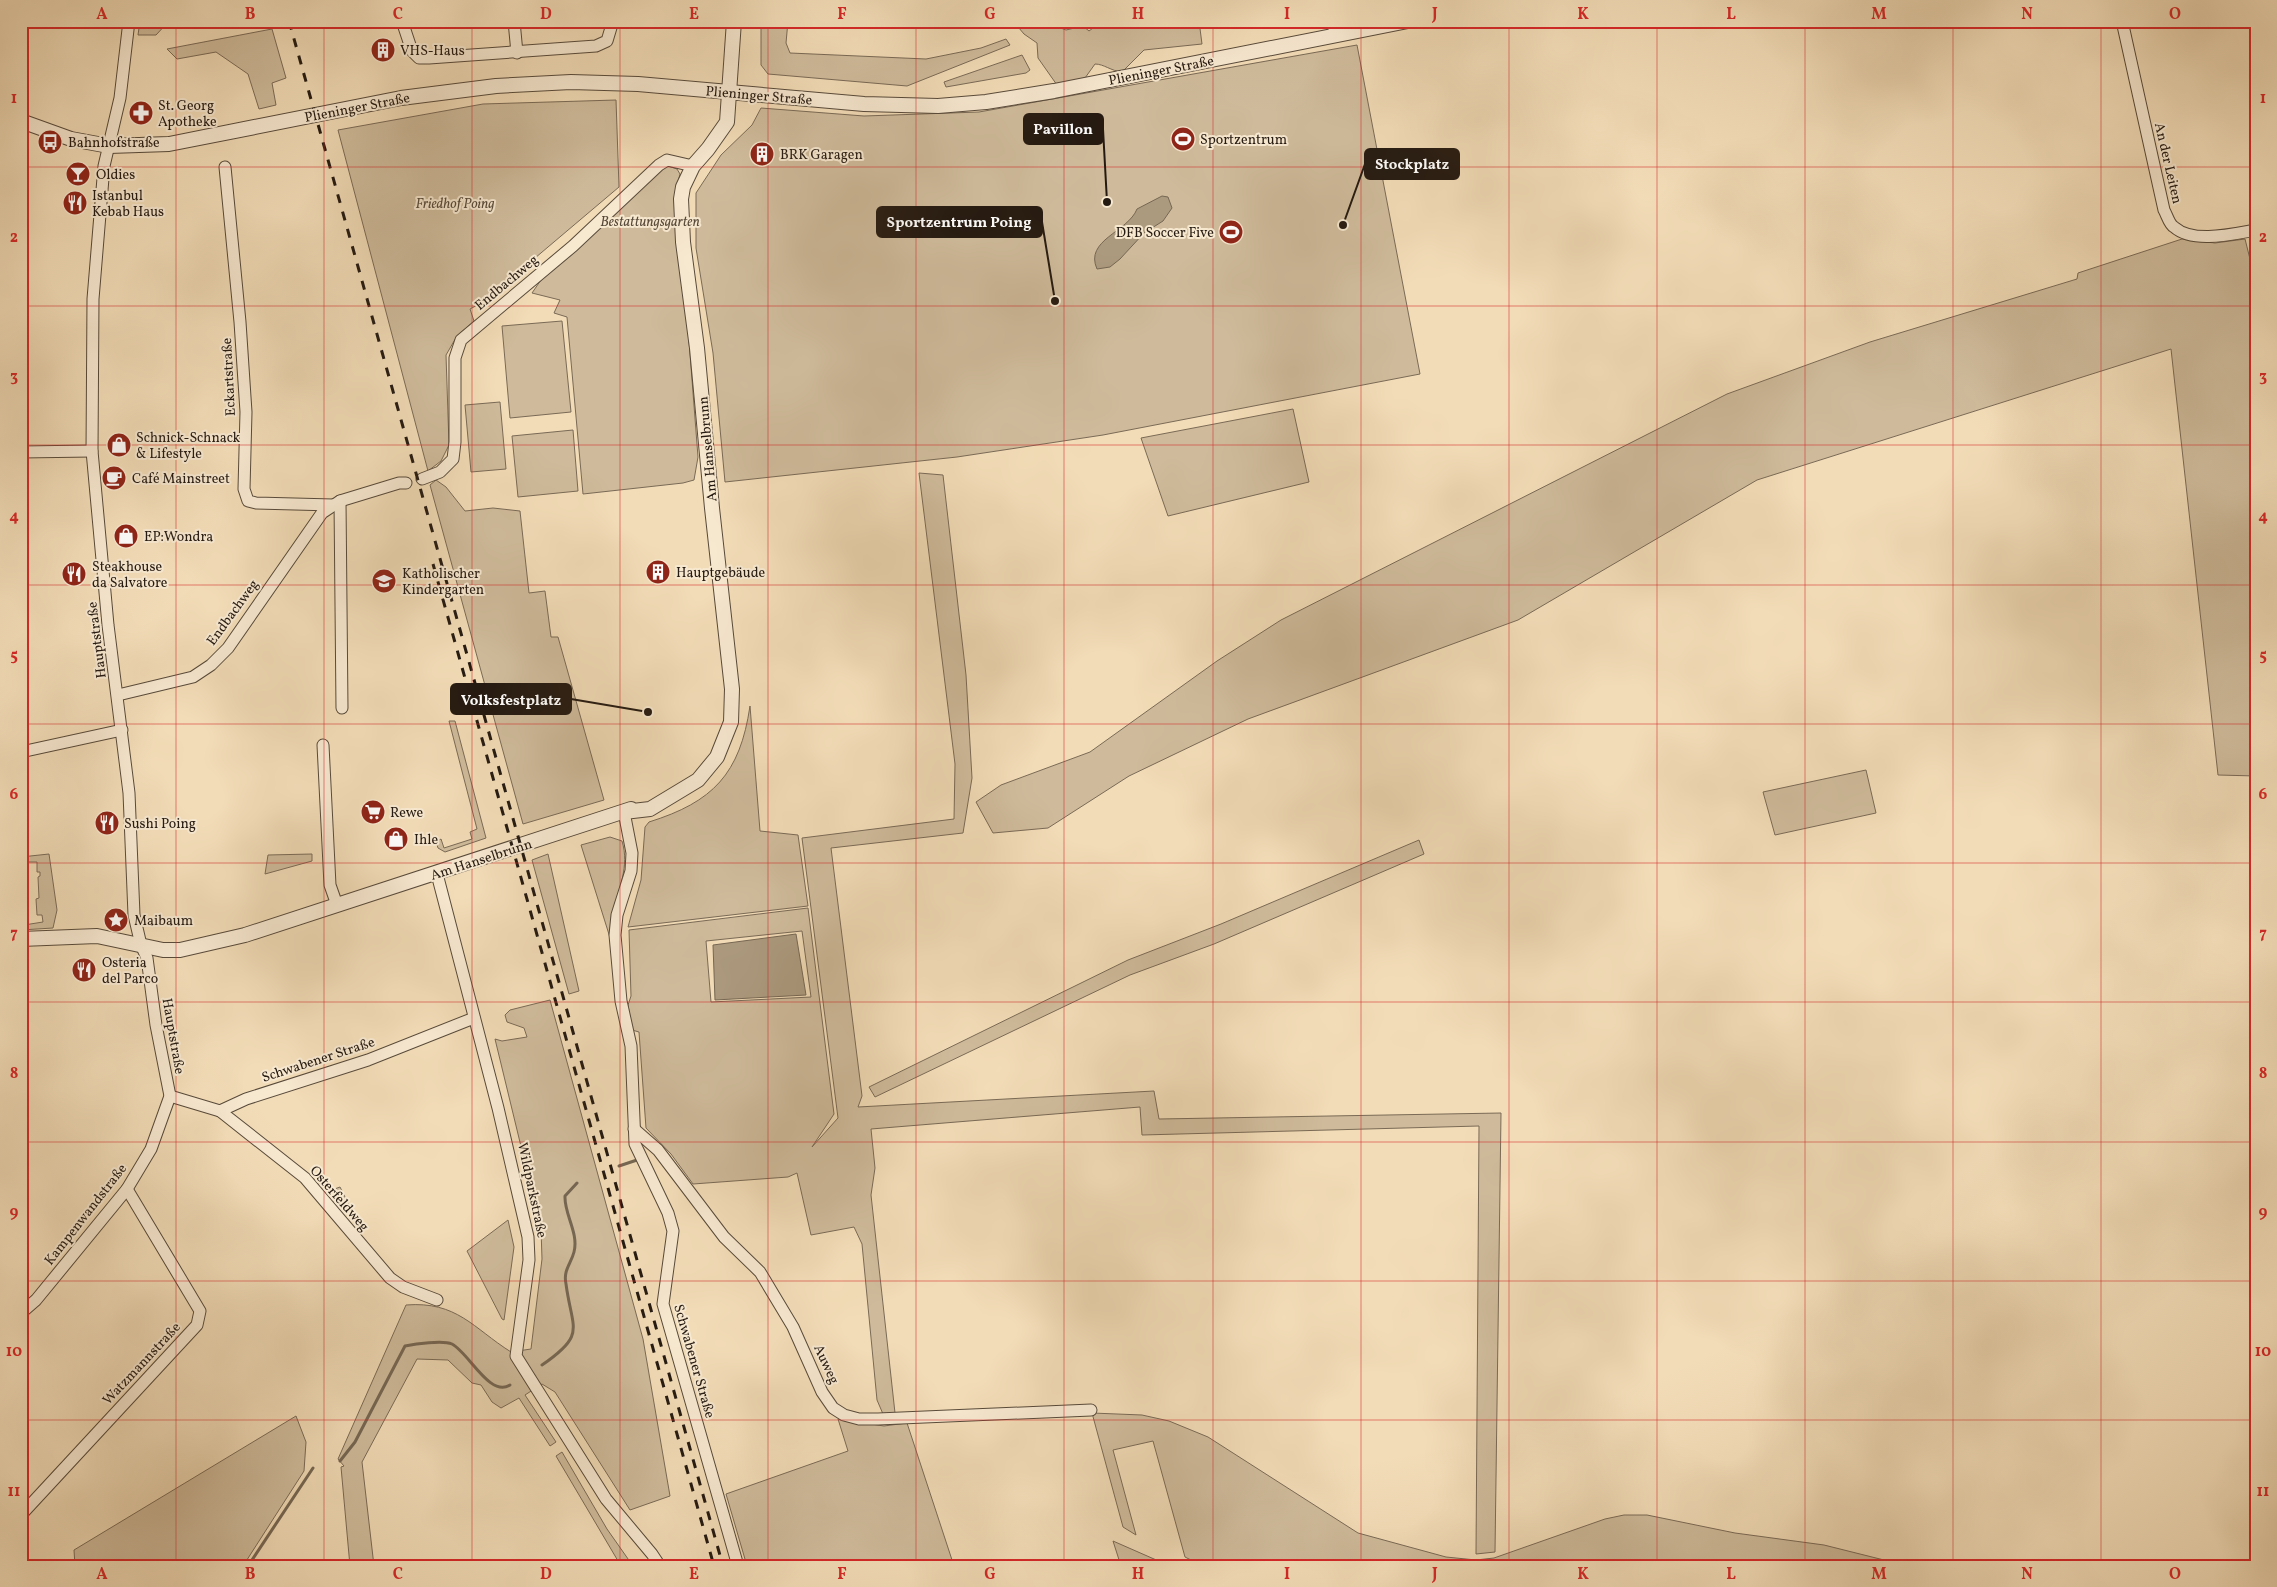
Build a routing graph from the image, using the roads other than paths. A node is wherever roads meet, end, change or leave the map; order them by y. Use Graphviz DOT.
graph roads {
  1 [pos="129,21"];
  2 [pos="402,21"];
  3 [pos="514,21"];
  4 [pos="613,21"];
  5 [pos="734,21"];
  6 [pos="1408,21"];
  7 [pos="2122,21"];
  8 [pos="1334,28"];
  9 [pos="517,52"];
  10 [pos="731,92"];
  11 [pos="21,121"];
  12 [pos="109,146"];
  13 [pos="693,166"];
  14 [pos="225,167"];
  15 [pos="2256,230"];
  16 [pos="21,452"];
  17 [pos="92,452"];
  18 [pos="422,479"];
  19 [pos="406,483"];
  20 [pos="336,503"];
  21 [pos="118,695"];
  22 [pos="342,708"];
  23 [pos="122,730"];
  24 [pos="323,745"];
  25 [pos="21,752"];
  26 [pos="624,812"];
  27 [pos="437,874"];
  28 [pos="336,905"];
  29 [pos="21,939"];
  30 [pos="141,945"];
  31 [pos="474,1018"];
  32 [pos="170,1096"];
  33 [pos="220,1111"];
  34 [pos="634,1129"];
  35 [pos="127,1189"];
  36 [pos="437,1300"];
  37 [pos="21,1313"];
  38 [pos="1091,1410"];
  39 [pos="21,1515"];
  40 [pos="660,1566"];
  41 [pos="738,1566"];
  1 -- 12 [label="street"];
  2 -- 9 [label="street"];
  3 -- 9 [label="street"];
  4 -- 9 [label="street"];
  5 -- 10 [label="street, Am Hanselbrunn"];
  6 -- 8 [label="street, Plieninger Straße"];
  7 -- 15 [label="street, An der Leiten"];
  8 -- 10 [label="street, Plieninger Straße"];
  10 -- 12 [label="street, Plieninger Straße"];
  10 -- 13 [label="street, Am Hanselbrunn"];
  11 -- 12 [label="street, Plieninger Straße"];
  12 -- 17 [label="street, Hauptstraße"];
  13 -- 18 [label="street, Endbachweg"];
  13 -- 26 [label="street, Am Hanselbrunn"];
  14 -- 20 [label="street, Eckartstraße"];
  16 -- 17 [label="street"];
  17 -- 21 [label="street, Hauptstraße"];
  19 -- 20 [label="street, Endbachweg"];
  20 -- 21 [label="street, Endbachweg"];
  20 -- 22 [label="street"];
  21 -- 23 [label="street, Hauptstraße"];
  23 -- 25 [label="street"];
  23 -- 30 [label="street, Hauptstraße"];
  24 -- 28 [label="street"];
  26 -- 27 [label="street, Am Hanselbrunn"];
  26 -- 34 [label="street, Schwabener Straße"];
  27 -- 28 [label="street, Am Hanselbrunn"];
  27 -- 31 [label="street, Wildparkstraße"];
  28 -- 30 [label="street, Am Hanselbrunn"];
  29 -- 30 [label="street, Am Hanselbrunn"];
  30 -- 32 [label="street, Hauptstraße"];
  31 -- 33 [label="street, Schwabener Straße"];
  31 -- 40 [label="street, Wildparkstraße"];
  32 -- 33 [label="street"];
  32 -- 35 [label="street, Kampenwandstraße"];
  33 -- 36 [label="street, Osterfeldweg"];
  34 -- 38 [label="street, Auweg"];
  34 -- 41 [label="street, Schwabener Straße"];
  35 -- 37 [label="street, Kampenwandstraße"];
  35 -- 39 [label="street, Watzmannstraße"];
}
